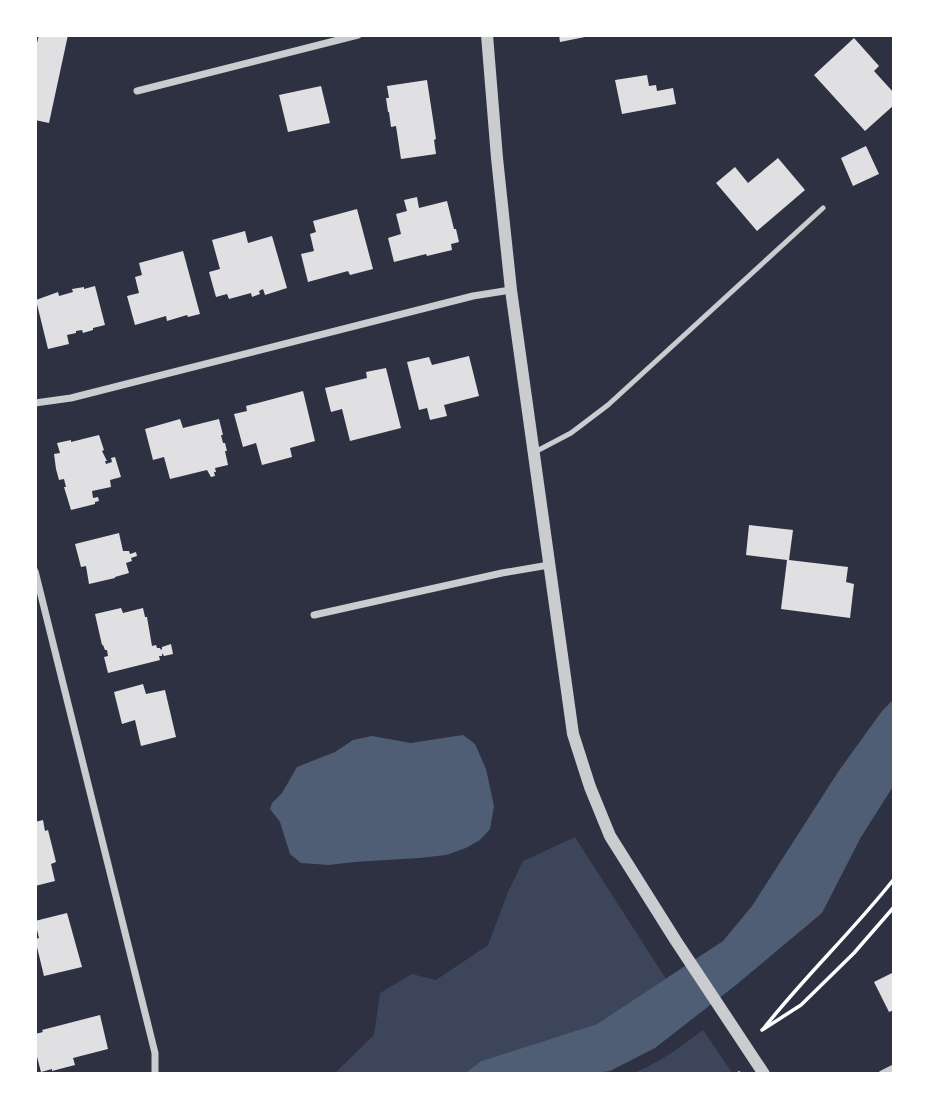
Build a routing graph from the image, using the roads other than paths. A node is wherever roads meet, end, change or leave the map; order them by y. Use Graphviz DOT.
graph roads {
  1 [pos="358,35"];
  2 [pos="488,35"];
  3 [pos="137,91"];
  4 [pos="823,208"];
  5 [pos="511,289"];
  6 [pos="35,403"];
  7 [pos="533,453"];
  8 [pos="549,565"];
  9 [pos="35,571"];
  10 [pos="314,615"];
  11 [pos="894,1068"];
  12 [pos="155,1074"];
  13 [pos="764,1074"];
  14 [pos="882,1074"];
  1 -- 3 [label="street"];
  2 -- 5 [label="street"];
  4 -- 7 [label="lane"];
  5 -- 6 [label="street"];
  5 -- 7 [label="street"];
  7 -- 8 [label="street"];
  8 -- 10 [label="street"];
  8 -- 13 [label="street"];
  9 -- 12 [label="street"];
  11 -- 14 [label="street"];
}
